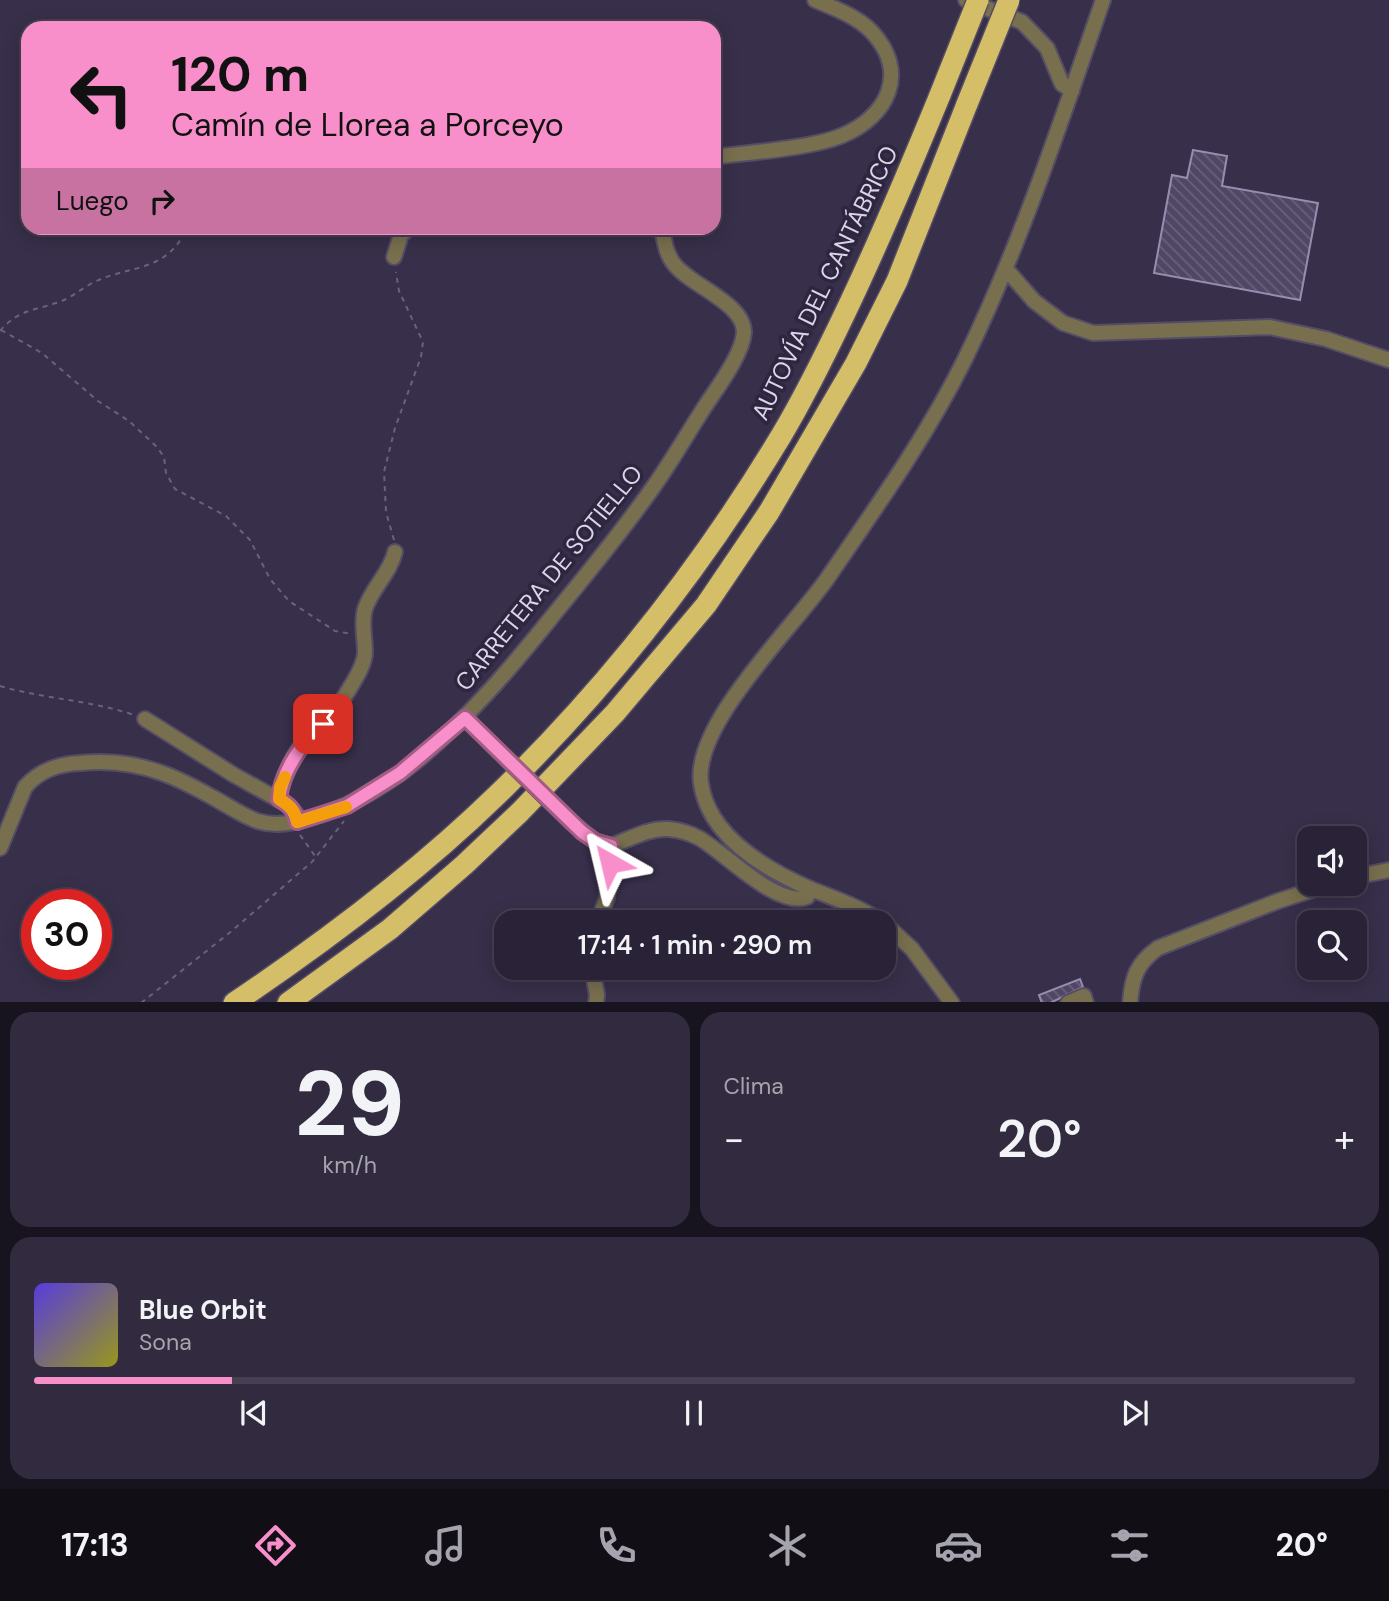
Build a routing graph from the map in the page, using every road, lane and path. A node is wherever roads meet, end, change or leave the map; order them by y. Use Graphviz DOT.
graph roads {
  1 [pos="815,0"];
  2 [pos="966,0"];
  3 [pos="978,0"];
  4 [pos="1009,0"];
  5 [pos="1103,0"];
  6 [pos="1072,90"];
  7 [pos="721,156"];
  8 [pos="184,235"];
  9 [pos="401,235"];
  10 [pos="663,235"];
  11 [pos="394,257"];
  12 [pos="1006,269"];
  13 [pos="1,330"];
  14 [pos="1389,360"];
  15 [pos="395,552"];
  16 [pos="363,635"];
  17 [pos="0,686"];
  18 [pos="465,718"];
  19 [pos="145,719"];
  20 [pos="279,799"];
  21 [pos="347,806"];
  22 [pos="297,822"];
  23 [pos="611,846"];
  24 [pos="0,848"];
  25 [pos="316,857"];
  26 [pos="1389,870"];
  27 [pos="1367,874"];
  28 [pos="809,888"];
  29 [pos="1297,895"];
  30 [pos="602,910"];
  31 [pos="862,910"];
  32 [pos="390,929"];
  33 [pos="896,933"];
  34 [pos="594,980"];
  35 [pos="142,1002"];
  36 [pos="235,1002"];
  37 [pos="289,1002"];
  38 [pos="307,1002"];
  39 [pos="596,1002"];
  40 [pos="951,1002"];
  41 [pos="1070,1002"];
  42 [pos="1086,1002"];
  43 [pos="1130,1002"];
  1 -- 7 [label="street"];
  2 -- 6 [label="street"];
  3 -- 36 [label="highway, AUTOVÍA DEL CANTÁBRICO, bridge"];
  4 -- 32 [label="highway, bridge"];
  5 -- 6 [label="street"];
  6 -- 12 [label="street"];
  8 -- 13 [label="path"];
  9 -- 11 [label="street"];
  10 -- 18 [label="street, CARRETERA DE SOTIELLO"];
  11 -- 15 [label="path"];
  12 -- 14 [label="street"];
  12 -- 28 [label="street"];
  13 -- 16 [label="path"];
  15 -- 16 [label="street"];
  16 -- 20 [label="street"];
  17 -- 19 [label="path"];
  18 -- 21 [label="street, CARRETERA DE SOTIELLO"];
  18 -- 23 [label="street, bridge"];
  19 -- 20 [label="street"];
  20 -- 22 [label="street"];
  21 -- 22 [label="street, CARRETERA DE SOTIELLO"];
  21 -- 25 [label="path"];
  22 -- 24 [label="street, CARRETERA DE SOTIELLO"];
  22 -- 25 [label="path"];
  23 -- 28 [label="street"];
  23 -- 30 [label="street"];
  25 -- 35 [label="path"];
  26 -- 27 [label="street"];
  28 -- 31 [label="street"];
  29 -- 43 [label="street"];
  32 -- 37 [label="highway"];
  32 -- 38 [label="highway"];
  33 -- 40 [label="street"];
  34 -- 39 [label="street"];
  41 -- 42 [label="street"];
}
